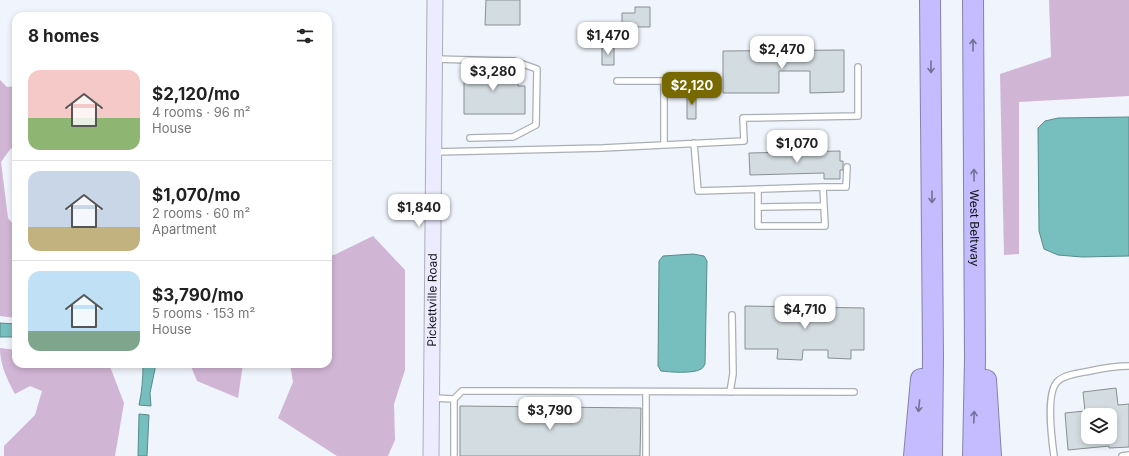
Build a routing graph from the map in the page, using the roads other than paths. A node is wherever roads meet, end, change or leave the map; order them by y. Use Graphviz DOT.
graph roads {
  1 [pos="435,0"];
  2 [pos="930,0"];
  3 [pos="973,0"];
  4 [pos="434,59"];
  5 [pos="858,66"];
  6 [pos="617,81"];
  7 [pos="470,138"];
  8 [pos="694,143"];
  9 [pos="664,145"];
  10 [pos="434,152"];
  11 [pos="847,167"];
  12 [pos="823,187"];
  13 [pos="758,189"];
  14 [pos="824,206"];
  15 [pos="758,207"];
  16 [pos="974,222"];
  17 [pos="932,255"];
  18 [pos="732,315"];
  19 [pos="1129,366"];
  20 [pos="646,392"];
  21 [pos="730,392"];
  22 [pos="854,392"];
  23 [pos="432,398"];
  24 [pos="454,399"];
  25 [pos="1129,455"];
  26 [pos="431,456"];
  27 [pos="454,456"];
  28 [pos="646,456"];
  29 [pos="914,456"];
  30 [pos="932,456"];
  31 [pos="973,456"];
  32 [pos="991,456"];
  33 [pos="1054,456"];
  34 [pos="1122,456"];
  1 -- 4 [label="street, Pickettville Road"];
  2 -- 17 [label="highway, one-way"];
  16 -- 3 [label="highway, West Beltway, one-way"];
  4 -- 7 [label="lane"];
  4 -- 10 [label="street, Pickettville Road"];
  5 -- 8 [label="lane"];
  6 -- 9 [label="lane"];
  8 -- 9 [label="lane"];
  8 -- 13 [label="lane"];
  9 -- 10 [label="lane"];
  10 -- 23 [label="street, Pickettville Road"];
  11 -- 12 [label="lane"];
  12 -- 13 [label="lane"];
  12 -- 14 [label="lane"];
  13 -- 15 [label="lane"];
  14 -- 15 [label="lane"];
  14 -- 15 [label="lane"];
  31 -- 16 [label="highway, West Beltway, one-way"];
  16 -- 32 [label="highway"];
  17 -- 29 [label="highway, one-way"];
  17 -- 30 [label="highway"];
  18 -- 21 [label="lane"];
  19 -- 33 [label="lane"];
  20 -- 21 [label="lane"];
  20 -- 24 [label="lane"];
  20 -- 28 [label="lane"];
  21 -- 22 [label="lane"];
  23 -- 24 [label="lane"];
  23 -- 26 [label="street, Pickettville Road"];
  24 -- 27 [label="lane"];
  25 -- 34 [label="lane"];
}
